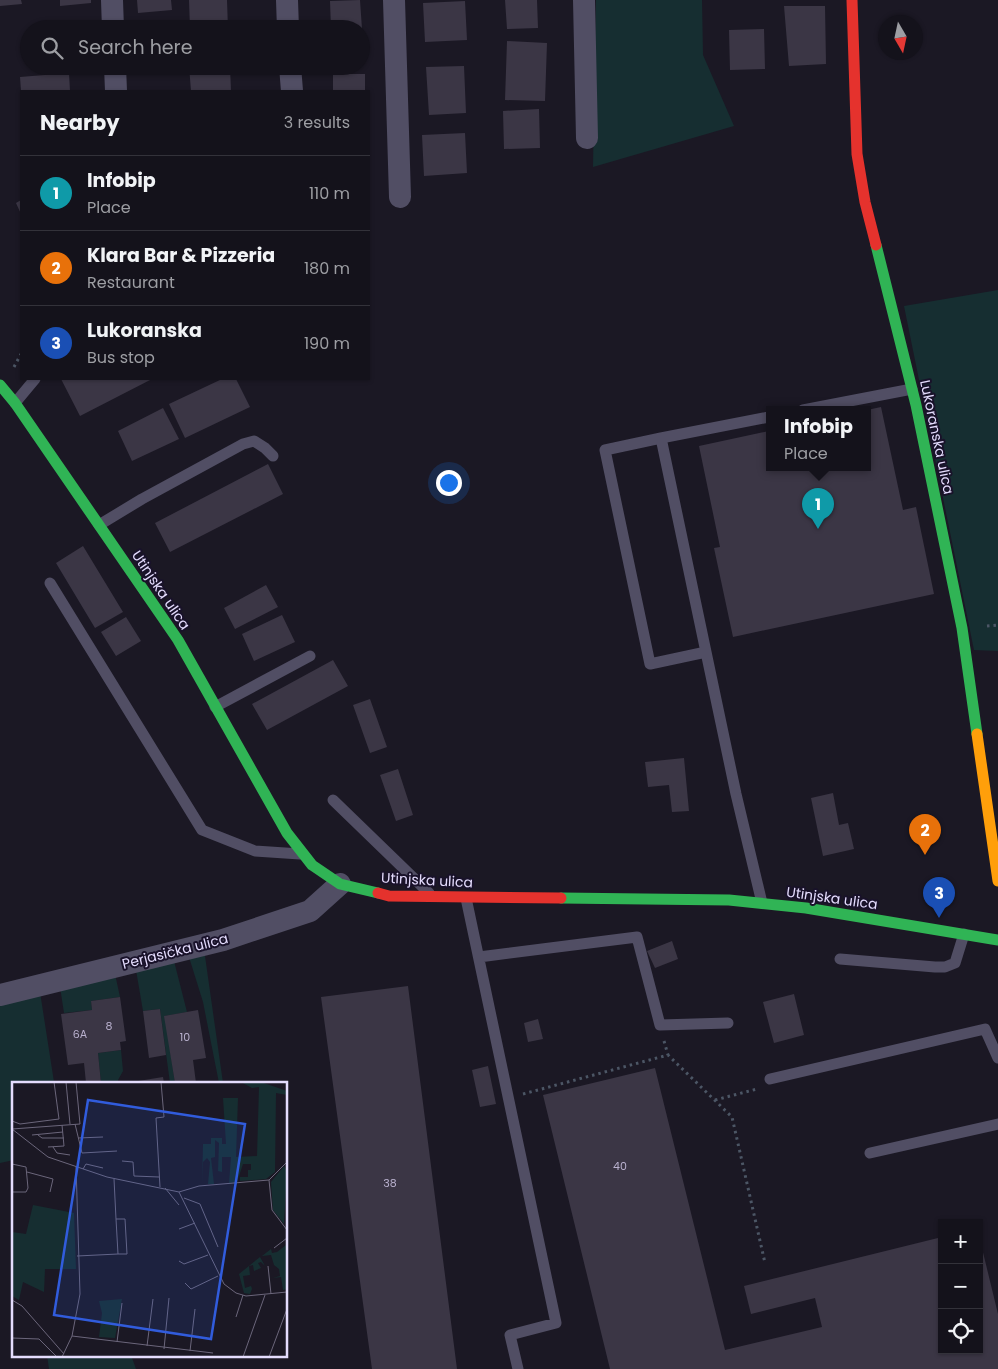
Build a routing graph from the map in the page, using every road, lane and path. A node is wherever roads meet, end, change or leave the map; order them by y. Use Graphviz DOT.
graph roads {
  1 [pos="112,0"];
  2 [pos="121,0"];
  3 [pos="287,0"];
  4 [pos="394,0"];
  5 [pos="584,0"];
  6 [pos="852,0"];
  7 [pos="113,20"];
  8 [pos="122,20"];
  9 [pos="288,20"];
  10 [pos="115,75"];
  11 [pos="124,75"];
  12 [pos="291,75"];
  13 [pos="116,90"];
  14 [pos="125,90"];
  15 [pos="292,90"];
  16 [pos="587,138"];
  17 [pos="400,197"];
  18 [pos="34,380"];
  19 [pos="0,385"];
  20 [pos="912,389"];
  21 [pos="15,402"];
  22 [pos="824,406"];
  23 [pos="766,418"];
  24 [pos="662,438"];
  25 [pos="273,456"];
  26 [pos="99,525"];
  27 [pos="50,583"];
  28 [pos="706,652"];
  29 [pos="310,656"];
  30 [pos="215,707"];
  31 [pos="333,800"];
  32 [pos="304,855"];
  33 [pos="998,881"];
  34 [pos="340,884"];
  35 [pos="434,897"];
  36 [pos="466,898"];
  37 [pos="762,903"];
  38 [pos="964,934"];
  39 [pos="998,940"];
  40 [pos="479,957"];
  41 [pos="840,959"];
  42 [pos="0,995"];
  43 [pos="728,1023"];
  44 [pos="998,1058"];
  45 [pos="770,1079"];
  46 [pos="508,1098"];
  47 [pos="714,1100"];
  48 [pos="998,1124"];
  49 [pos="870,1153"];
  50 [pos="764,1263"];
  51 [pos="518,1369"];
  1 -- 7 [label="street"];
  2 -- 8 [label="lane"];
  3 -- 9 [label="street"];
  4 -- 17 [label="street"];
  5 -- 16 [label="street"];
  6 -- 20 [label="street, Lukoranska ulica"];
  10 -- 13 [label="street"];
  11 -- 14 [label="lane"];
  12 -- 15 [label="street"];
  18 -- 21 [label="lane"];
  19 -- 21 [label="street, Utinjska ulica"];
  20 -- 22 [label="lane"];
  20 -- 33 [label="street, Lukoranska ulica"];
  21 -- 26 [label="street, Utinjska ulica"];
  23 -- 24 [label="lane"];
  24 -- 28 [label="lane"];
  24 -- 28 [label="lane"];
  25 -- 26 [label="lane"];
  26 -- 30 [label="street, Utinjska ulica"];
  27 -- 32 [label="lane"];
  28 -- 37 [label="lane"];
  29 -- 30 [label="lane"];
  30 -- 32 [label="street, Utinjska ulica"];
  31 -- 35 [label="lane"];
  32 -- 34 [label="street, Utinjska ulica"];
  34 -- 35 [label="street, Utinjska ulica"];
  34 -- 42 [label="street, Perjasička ulica"];
  35 -- 36 [label="street, Utinjska ulica"];
  36 -- 37 [label="street, Utinjska ulica"];
  36 -- 40 [label="lane"];
  37 -- 38 [label="street, Utinjska ulica"];
  38 -- 39 [label="street, Utinjska ulica"];
  38 -- 41 [label="lane"];
  40 -- 43 [label="lane"];
  40 -- 46 [label="lane"];
  44 -- 45 [label="lane"];
  45 -- 47 [label="path"];
  46 -- 47 [label="path"];
  46 -- 51 [label="lane"];
  47 -- 50 [label="path"];
  48 -- 49 [label="lane"];
}
